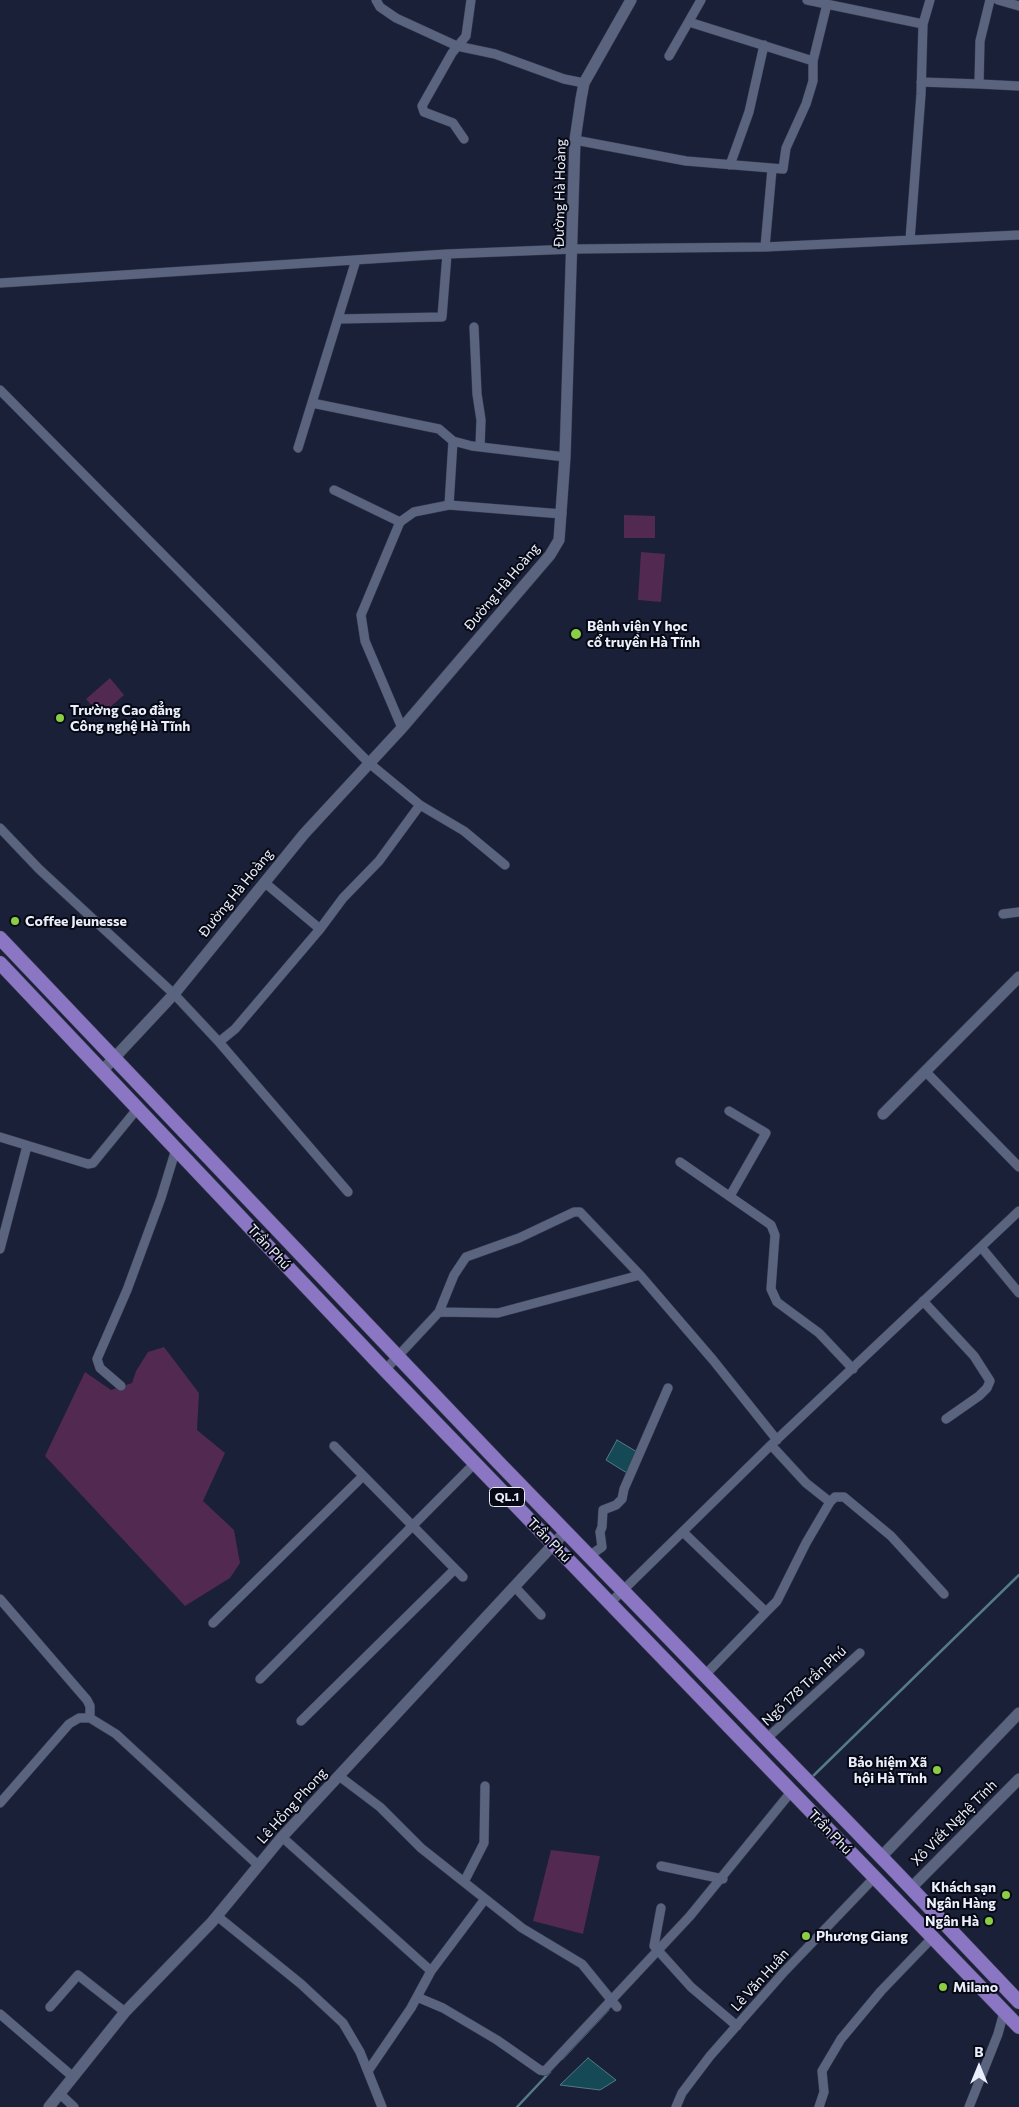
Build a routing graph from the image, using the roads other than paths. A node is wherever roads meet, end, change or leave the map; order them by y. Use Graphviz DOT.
graph roads {
  1 [pos="376,0"];
  2 [pos="471,0"];
  3 [pos="631,0"];
  4 [pos="701,0"];
  5 [pos="807,0"];
  6 [pos="930,0"];
  7 [pos="990,0"];
  8 [pos="998,0"];
  9 [pos="826,4"];
  10 [pos="1019,6"];
  11 [pos="689,22"];
  12 [pos="923,24"];
  13 [pos="764,45"];
  14 [pos="457,46"];
  15 [pos="669,56"];
  16 [pos="813,60"];
  17 [pos="921,82"];
  18 [pos="584,83"];
  19 [pos="979,84"];
  20 [pos="1019,86"];
  21 [pos="464,139"];
  22 [pos="576,140"];
  23 [pos="730,165"];
  24 [pos="772,169"];
  25 [pos="1019,235"];
  26 [pos="910,240"];
  27 [pos="765,247"];
  28 [pos="574,249"];
  29 [pos="447,254"];
  30 [pos="356,260"];
  31 [pos="0,283"];
  32 [pos="338,319"];
  33 [pos="474,327"];
  34 [pos="0,390"];
  35 [pos="312,403"];
  36 [pos="453,441"];
  37 [pos="298,448"];
  38 [pos="480,448"];
  39 [pos="565,457"];
  40 [pos="334,490"];
  41 [pos="449,505"];
  42 [pos="562,514"];
  43 [pos="400,522"];
  44 [pos="402,728"];
  45 [pos="369,763"];
  46 [pos="420,806"];
  47 [pos="2,834"];
  48 [pos="505,865"];
  49 [pos="264,882"];
  50 [pos="1019,912"];
  51 [pos="1003,914"];
  52 [pos="320,929"];
  53 [pos="0,938"];
  54 [pos="0,963"];
  55 [pos="1019,977"];
  56 [pos="174,994"];
  57 [pos="218,1042"];
  58 [pos="114,1058"];
  59 [pos="103,1070"];
  60 [pos="925,1072"];
  61 [pos="138,1108"];
  62 [pos="729,1111"];
  63 [pos="883,1114"];
  64 [pos="0,1137"];
  65 [pos="27,1146"];
  66 [pos="176,1149"];
  67 [pos="680,1162"];
  68 [pos="1019,1167"];
  69 [pos="348,1192"];
  70 [pos="730,1196"];
  71 [pos="1019,1211"];
  72 [pos="3,1223"];
  73 [pos="981,1247"];
  74 [pos="0,1249"];
  75 [pos="640,1275"];
  76 [pos="1019,1293"];
  77 [pos="923,1301"];
  78 [pos="438,1312"];
  79 [pos="398,1357"];
  80 [pos="853,1369"];
  81 [pos="385,1370"];
  82 [pos="121,1386"];
  83 [pos="668,1388"];
  84 [pos="946,1419"];
  85 [pos="774,1443"];
  86 [pos="334,1446"];
  87 [pos="475,1463"];
  88 [pos="363,1476"];
  89 [pos="830,1502"];
  90 [pos="413,1525"];
  91 [pos="565,1532"];
  92 [pos="683,1532"];
  93 [pos="553,1544"];
  94 [pos="589,1556"];
  95 [pos="455,1569"];
  96 [pos="463,1577"];
  97 [pos="514,1586"];
  98 [pos="623,1591"];
  99 [pos="944,1594"];
  100 [pos="0,1599"];
  101 [pos="610,1603"];
  102 [pos="766,1612"];
  103 [pos="541,1615"];
  104 [pos="213,1623"];
  105 [pos="860,1653"];
  106 [pos="704,1676"];
  107 [pos="260,1678"];
  108 [pos="1019,1713"];
  109 [pos="90,1718"];
  110 [pos="301,1721"];
  111 [pos="766,1740"];
  112 [pos="339,1776"];
  113 [pos="1019,1779"];
  114 [pos="485,1786"];
  115 [pos="791,1792"];
  116 [pos="0,1803"];
  117 [pos="282,1838"];
  118 [pos="881,1857"];
  119 [pos="258,1866"];
  120 [pos="661,1866"];
  121 [pos="874,1878"];
  122 [pos="722,1879"];
  123 [pos="464,1882"];
  124 [pos="910,1888"];
  125 [pos="485,1899"];
  126 [pos="661,1908"];
  127 [pos="217,1916"];
  128 [pos="932,1938"];
  129 [pos="661,1954"];
  130 [pos="431,1971"];
  131 [pos="416,1997"];
  132 [pos="611,2000"];
  133 [pos="1019,2002"];
  134 [pos="50,2007"];
  135 [pos="617,2007"];
  136 [pos="125,2012"];
  137 [pos="1004,2012"];
  138 [pos="0,2014"];
  139 [pos="737,2026"];
  140 [pos="1019,2027"];
  141 [pos="368,2071"];
  142 [pos="72,2076"];
  143 [pos="59,2093"];
  144 [pos="49,2107"];
  145 [pos="74,2107"];
  146 [pos="382,2107"];
  147 [pos="676,2107"];
  148 [pos="819,2107"];
  149 [pos="969,2107"];
  1 -- 14 [label="street"];
  2 -- 14 [label="street"];
  3 -- 18 [label="street, Đường Hà Hoàng"];
  4 -- 11 [label="street"];
  5 -- 9 [label="street"];
  6 -- 12 [label="street"];
  7 -- 19 [label="street"];
  8 -- 10 [label="street"];
  9 -- 12 [label="street"];
  9 -- 16 [label="street"];
  11 -- 13 [label="street"];
  11 -- 15 [label="street"];
  12 -- 17 [label="street"];
  13 -- 16 [label="street"];
  13 -- 23 [label="street"];
  14 -- 18 [label="street"];
  14 -- 21 [label="street"];
  16 -- 24 [label="street"];
  17 -- 19 [label="street"];
  17 -- 26 [label="street"];
  18 -- 22 [label="street, Đường Hà Hoàng"];
  19 -- 20 [label="street"];
  22 -- 23 [label="street"];
  22 -- 28 [label="street, Đường Hà Hoàng"];
  23 -- 24 [label="street"];
  24 -- 27 [label="street"];
  25 -- 26 [label="street"];
  26 -- 27 [label="street"];
  27 -- 28 [label="street"];
  28 -- 29 [label="street"];
  28 -- 39 [label="street, Đường Hà Hoàng"];
  29 -- 30 [label="street"];
  29 -- 32 [label="street"];
  30 -- 31 [label="street"];
  30 -- 32 [label="street"];
  32 -- 35 [label="street"];
  33 -- 38 [label="street"];
  34 -- 45 [label="street"];
  35 -- 36 [label="street"];
  35 -- 37 [label="street"];
  36 -- 38 [label="street"];
  36 -- 41 [label="street"];
  38 -- 39 [label="street"];
  39 -- 42 [label="street, Đường Hà Hoàng"];
  40 -- 43 [label="street"];
  41 -- 42 [label="street"];
  41 -- 43 [label="street"];
  42 -- 44 [label="street, Đường Hà Hoàng"];
  43 -- 44 [label="street"];
  44 -- 45 [label="street, Đường Hà Hoàng"];
  45 -- 46 [label="street"];
  45 -- 49 [label="street, Đường Hà Hoàng"];
  46 -- 48 [label="street"];
  46 -- 52 [label="street"];
  47 -- 56 [label="street"];
  49 -- 52 [label="street"];
  49 -- 56 [label="street, Đường Hà Hoàng"];
  50 -- 51 [label="street"];
  52 -- 57 [label="street"];
  53 -- 58 [label="main road, Trần Phú / QL.1"];
  54 -- 59 [label="main road, Trần Phú / QL.1"];
  55 -- 60 [label="street"];
  56 -- 57 [label="street"];
  56 -- 58 [label="street, Đường Hà Hoàng"];
  57 -- 69 [label="street"];
  58 -- 59 [label="street, Đường Hà Hoàng"];
  58 -- 79 [label="main road, Trần Phú / QL.1"];
  59 -- 61 [label="main road, Trần Phú / QL.1"];
  60 -- 63 [label="street"];
  60 -- 68 [label="street"];
  61 -- 65 [label="street"];
  61 -- 66 [label="main road, Trần Phú / QL.1"];
  62 -- 70 [label="street"];
  64 -- 65 [label="street"];
  65 -- 72 [label="street"];
  66 -- 81 [label="main road, Trần Phú / QL.1"];
  66 -- 82 [label="street"];
  67 -- 70 [label="street"];
  70 -- 80 [label="street"];
  71 -- 73 [label="street"];
  72 -- 74 [label="street"];
  73 -- 76 [label="street"];
  73 -- 77 [label="street"];
  75 -- 78 [label="street"];
  75 -- 78 [label="street"];
  75 -- 85 [label="street"];
  77 -- 80 [label="street"];
  77 -- 84 [label="street"];
  78 -- 79 [label="street"];
  79 -- 81 [label="street"];
  79 -- 91 [label="main road, Trần Phú / QL.1"];
  80 -- 85 [label="street"];
  81 -- 87 [label="main road, Trần Phú / QL.1"];
  83 -- 94 [label="street"];
  85 -- 89 [label="street"];
  85 -- 92 [label="street"];
  86 -- 88 [label="street"];
  87 -- 90 [label="street"];
  87 -- 93 [label="main road, Trần Phú / QL.1"];
  88 -- 90 [label="street"];
  88 -- 104 [label="street"];
  89 -- 99 [label="street"];
  89 -- 102 [label="street"];
  90 -- 95 [label="street"];
  90 -- 107 [label="street"];
  91 -- 93 [label="street, Lê Hồng Phong"];
  91 -- 94 [label="main road, Trần Phú / QL.1"];
  92 -- 98 [label="street"];
  92 -- 102 [label="street"];
  93 -- 97 [label="street, Lê Hồng Phong"];
  93 -- 101 [label="main road, Trần Phú / QL.1"];
  94 -- 98 [label="main road, Trần Phú / QL.1"];
  95 -- 96 [label="street"];
  95 -- 110 [label="street"];
  97 -- 103 [label="street"];
  97 -- 112 [label="street, Lê Hồng Phong"];
  98 -- 101 [label="street"];
  98 -- 106 [label="main road, Trần Phú / QL.1"];
  100 -- 109 [label="street"];
  101 -- 115 [label="main road, Trần Phú / QL.1"];
  102 -- 106 [label="street"];
  105 -- 111 [label="street, Ngõ 178 Trần Phú"];
  106 -- 111 [label="main road, Trần Phú / QL.1"];
  108 -- 118 [label="street, Xô Viết Nghệ Tĩnh"];
  109 -- 116 [label="street"];
  109 -- 119 [label="street"];
  111 -- 118 [label="main road, Trần Phú / QL.1"];
  112 -- 117 [label="street, Lê Hồng Phong"];
  112 -- 123 [label="street"];
  113 -- 124 [label="street, Xô Viết Nghệ Tĩnh"];
  114 -- 123 [label="street"];
  115 -- 121 [label="main road, Trần Phú / QL.1"];
  115 -- 122 [label="street"];
  117 -- 119 [label="street, Lê Hồng Phong"];
  117 -- 130 [label="street"];
  118 -- 124 [label="main road, Trần Phú / QL.1"];
  119 -- 127 [label="street, Lê Hồng Phong"];
  120 -- 122 [label="street"];
  121 -- 128 [label="main road, Trần Phú / QL.1"];
  121 -- 139 [label="street, Lê Văn Huân"];
  122 -- 129 [label="street"];
  123 -- 125 [label="street"];
  124 -- 133 [label="main road, Trần Phú / QL.1"];
  125 -- 130 [label="street"];
  125 -- 132 [label="street"];
  126 -- 129 [label="street"];
  127 -- 136 [label="street, Lê Hồng Phong"];
  127 -- 141 [label="street"];
  128 -- 137 [label="main road, Trần Phú / QL.1"];
  128 -- 148 [label="street"];
  129 -- 132 [label="street"];
  129 -- 139 [label="street"];
  130 -- 131 [label="street"];
  131 -- 132 [label="street"];
  131 -- 141 [label="street"];
  132 -- 135 [label="street"];
  134 -- 136 [label="street"];
  136 -- 142 [label="street, Lê Hồng Phong"];
  137 -- 140 [label="main road, Trần Phú / QL.1"];
  137 -- 149 [label="street"];
  138 -- 142 [label="street"];
  139 -- 147 [label="street, Lê Văn Huân"];
  141 -- 146 [label="street"];
  142 -- 143 [label="street, Lê Hồng Phong"];
  143 -- 144 [label="street, Lê Hồng Phong"];
  143 -- 145 [label="street"];
}
